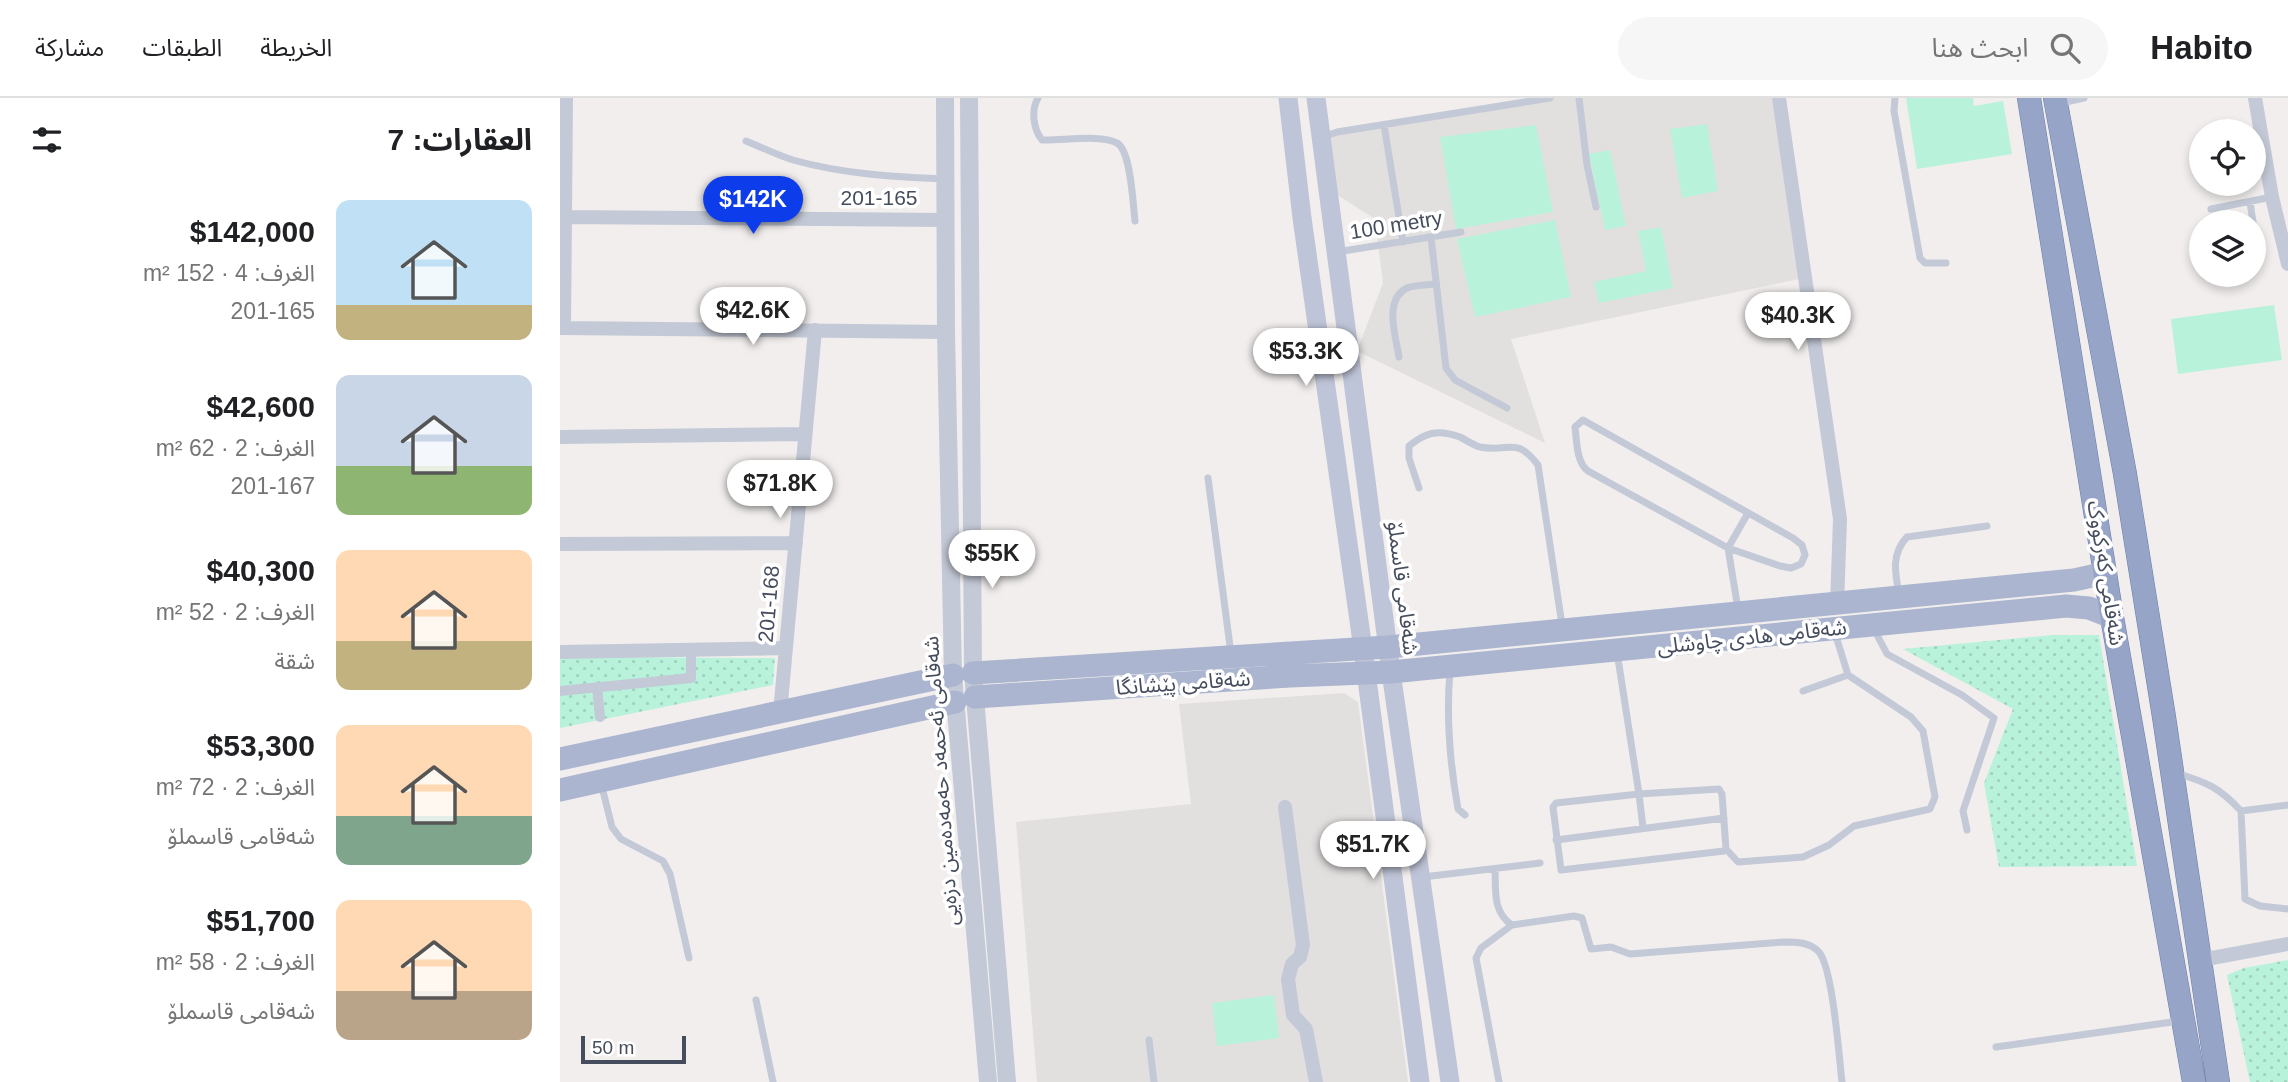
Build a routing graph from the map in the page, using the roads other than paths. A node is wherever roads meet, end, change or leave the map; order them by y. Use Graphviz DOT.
graph roads {
  1 [pos="566,98"];
  2 [pos="945,98"];
  3 [pos="969,98"];
  4 [pos="1038,98"];
  5 [pos="1288,98"];
  6 [pos="1317,98"];
  7 [pos="1550,98"];
  8 [pos="1579,98"];
  9 [pos="1779,98"];
  10 [pos="1895,98"];
  11 [pos="2029,98"];
  12 [pos="2084,98"];
  13 [pos="2255,98"];
  14 [pos="2056,101"];
  15 [pos="563,116"];
  16 [pos="1384,125"];
  17 [pos="1321,137"];
  18 [pos="746,141"];
  19 [pos="947,179"];
  20 [pos="2272,197"];
  21 [pos="2250,202"];
  22 [pos="1596,207"];
  23 [pos="2211,209"];
  24 [pos="2251,210"];
  25 [pos="562,217"];
  26 [pos="946,220"];
  27 [pos="1135,221"];
  28 [pos="1461,232"];
  29 [pos="1431,237"];
  30 [pos="1403,242"];
  31 [pos="1336,252"];
  32 [pos="1946,263"];
  33 [pos="2288,264"];
  34 [pos="1435,284"];
  35 [pos="562,328"];
  36 [pos="815,331"];
  37 [pos="946,332"];
  38 [pos="1399,357"];
  39 [pos="1507,408"];
  40 [pos="805,434"];
  41 [pos="560,437"];
  42 [pos="1208,478"];
  43 [pos="1419,488"];
  44 [pos="1748,513"];
  45 [pos="1987,526"];
  46 [pos="796,543"];
  47 [pos="560,544"];
  48 [pos="1728,548"];
  49 [pos="2106,573"];
  50 [pos="2074,580"];
  51 [pos="1900,598"];
  52 [pos="1837,605"];
  53 [pos="2077,606"];
  54 [pos="1785,608"];
  55 [pos="1743,612"];
  56 [pos="2112,617"];
  57 [pos="1871,625"];
  58 [pos="1833,629"];
  59 [pos="1563,630"];
  60 [pos="1791,633"];
  61 [pos="1755,637"];
  62 [pos="1388,647"];
  63 [pos="786,649"];
  64 [pos="1363,649"];
  65 [pos="691,650"];
  66 [pos="1617,650"];
  67 [pos="560,652"];
  68 [pos="1231,657"];
  69 [pos="1451,666"];
  70 [pos="1391,672"];
  71 [pos="973,673"];
  72 [pos="1365,674"];
  73 [pos="1848,675"];
  74 [pos="930,680"];
  75 [pos="597,687"];
  76 [pos="560,691"];
  77 [pos="1804,691"];
  78 [pos="966,700"];
  79 [pos="780,713"];
  80 [pos="600,717"];
  81 [pos="584,755"];
  82 [pos="560,759"];
  83 [pos="2172,771"];
  84 [pos="596,782"];
  85 [pos="560,790"];
  86 [pos="1639,794"];
  87 [pos="2288,805"];
  88 [pos="1285,807"];
  89 [pos="2241,811"];
  90 [pos="1465,815"];
  91 [pos="1724,818"];
  92 [pos="1643,828"];
  93 [pos="1967,830"];
  94 [pos="1556,840"];
  95 [pos="1726,849"];
  96 [pos="1540,863"];
  97 [pos="1495,869"];
  98 [pos="1419,877"];
  99 [pos="2288,909"];
  100 [pos="1512,925"];
  101 [pos="2288,944"];
  102 [pos="689,958"];
  103 [pos="2201,960"];
  104 [pos="755,1000"];
  105 [pos="2183,1021"];
  106 [pos="1149,1040"];
  107 [pos="2211,1042"];
  108 [pos="1996,1047"];
  109 [pos="773,1082"];
  110 [pos="988,1082"];
  111 [pos="1007,1082"];
  112 [pos="1154,1082"];
  113 [pos="1316,1082"];
  114 [pos="1420,1082"];
  115 [pos="1450,1082"];
  116 [pos="1499,1082"];
  117 [pos="1842,1082"];
  118 [pos="2192,1082"];
  119 [pos="2218,1082"];
  120 [pos="2225,1082"];
  1 -- 15 [label="street"];
  2 -- 19 [label="street, شەقامی ئەحمەد حەمەدەمین دزەیی"];
  3 -- 71 [label="street, شەقامی ئەحمەد حەمەدەمین دزەیی"];
  4 -- 27 [label="lane"];
  5 -- 64 [label="main road"];
  6 -- 17 [label="main road, شەقامی قاسملۆ"];
  7 -- 16 [label="lane"];
  8 -- 22 [label="lane"];
  9 -- 52 [label="street"];
  10 -- 32 [label="lane"];
  11 -- 49 [label="highway, شەقامی کەرکووک"];
  12 -- 14 [label="lane"];
  13 -- 20 [label="street"];
  14 -- 83 [label="highway, شەقامی کەرکووک"];
  15 -- 25 [label="street"];
  16 -- 17 [label="lane"];
  16 -- 30 [label="lane"];
  17 -- 31 [label="main road, شەقامی قاسملۆ"];
  18 -- 19 [label="lane"];
  19 -- 26 [label="street, شەقامی ئەحمەد حەمەدەمین دزەیی"];
  20 -- 21 [label="lane"];
  20 -- 33 [label="street"];
  21 -- 23 [label="lane"];
  21 -- 24 [label="lane"];
  25 -- 26 [label="street, 201-165"];
  25 -- 35 [label="street"];
  26 -- 37 [label="street, شەقامی ئەحمەد حەمەدەمین دزەیی"];
  28 -- 29 [label="lane, 100 metry"];
  29 -- 30 [label="lane, 100 metry"];
  29 -- 34 [label="lane"];
  30 -- 31 [label="lane, 100 metry"];
  31 -- 62 [label="main road, شەقامی قاسملۆ"];
  34 -- 38 [label="lane"];
  34 -- 39 [label="lane"];
  35 -- 36 [label="street"];
  36 -- 37 [label="street"];
  36 -- 40 [label="street, 201-168"];
  37 -- 71 [label="street, شەقامی ئەحمەد حەمەدەمین دزەیی"];
  40 -- 41 [label="street"];
  40 -- 46 [label="street, 201-168"];
  42 -- 68 [label="lane"];
  43 -- 59 [label="lane"];
  44 -- 48 [label="lane"];
  44 -- 48 [label="lane"];
  44 -- 48 [label="lane"];
  45 -- 51 [label="lane"];
  46 -- 47 [label="street"];
  46 -- 63 [label="street, 201-168"];
  48 -- 55 [label="lane"];
  49 -- 50 [label="main road, شەقامی هادی چاوشلی"];
  49 -- 56 [label="highway, شەقامی کەرکووک"];
  50 -- 51 [label="main road, شەقامی هادی چاوشلی"];
  50 -- 53 [label="main road"];
  51 -- 52 [label="main road, شەقامی هادی چاوشلی"];
  52 -- 54 [label="main road, شەقامی هادی چاوشلی"];
  53 -- 56 [label="main road, شەقامی هادی چاوشلی"];
  53 -- 57 [label="main road, شەقامی هادی چاوشلی"];
  54 -- 55 [label="main road, شەقامی هادی چاوشلی"];
  54 -- 60 [label="main road"];
  55 -- 59 [label="main road, شەقامی هادی چاوشلی"];
  55 -- 61 [label="main road"];
  56 -- 105 [label="highway, شەقامی کەرکووک"];
  57 -- 58 [label="main road, شەقامی هادی چاوشلی"];
  57 -- 93 [label="lane"];
  58 -- 60 [label="main road, شەقامی هادی چاوشلی"];
  58 -- 73 [label="lane"];
  59 -- 62 [label="main road, شەقامی هادی چاوشلی"];
  60 -- 61 [label="main road, شەقامی هادی چاوشلی"];
  61 -- 66 [label="main road, شەقامی هادی چاوشلی"];
  62 -- 64 [label="main road, شەقامی پێشانگا"];
  62 -- 70 [label="main road, شەقامی قاسملۆ"];
  63 -- 65 [label="street"];
  63 -- 79 [label="street, 201-168"];
  64 -- 68 [label="main road, شەقامی پێشانگا"];
  64 -- 72 [label="main road"];
  65 -- 67 [label="street"];
  65 -- 75 [label="street"];
  66 -- 69 [label="main road, شەقامی هادی چاوشلی"];
  66 -- 86 [label="lane"];
  68 -- 71 [label="main road, شەقامی پێشانگا"];
  69 -- 70 [label="main road, شەقامی هادی چاوشلی"];
  69 -- 90 [label="lane"];
  70 -- 72 [label="main road, شەقامی پێشانگا"];
  70 -- 98 [label="main road, شەقامی قاسملۆ"];
  71 -- 74 [label="main road, شەقامی پێشانگا"];
  71 -- 78 [label="street, شەقامی ئەحمەد حەمەدەمین دزەیی"];
  71 -- 78 [label="main road"];
  72 -- 78 [label="main road, شەقامی پێشانگا"];
  72 -- 114 [label="main road"];
  73 -- 77 [label="lane"];
  73 -- 95 [label="lane"];
  74 -- 78 [label="main road"];
  74 -- 79 [label="main road, شەقامی پێشانگا"];
  75 -- 76 [label="street"];
  75 -- 80 [label="street"];
  78 -- 84 [label="main road, شەقامی پێشانگا"];
  78 -- 110 [label="street, شەقامی ئەحمەد حەمەدەمین دزەیی"];
  78 -- 111 [label="street, شەقامی ئەحمەد حەمەدەمین دزەیی"];
  79 -- 81 [label="main road, شەقامی پێشانگا"];
  81 -- 82 [label="main road, شەقامی پێشانگا"];
  81 -- 84 [label="main road"];
  83 -- 89 [label="lane"];
  83 -- 103 [label="highway, شەقامی کەرکووک"];
  84 -- 85 [label="main road, شەقامی پێشانگا"];
  84 -- 102 [label="lane"];
  86 -- 91 [label="lane"];
  86 -- 92 [label="lane"];
  86 -- 94 [label="lane"];
  87 -- 89 [label="lane"];
  88 -- 113 [label="street"];
  89 -- 99 [label="lane"];
  91 -- 92 [label="lane"];
  91 -- 95 [label="lane"];
  92 -- 94 [label="lane"];
  94 -- 95 [label="lane"];
  96 -- 97 [label="lane"];
  97 -- 98 [label="lane"];
  97 -- 100 [label="lane"];
  98 -- 115 [label="main road, شەقامی قاسملۆ"];
  100 -- 116 [label="lane"];
  100 -- 117 [label="lane"];
  101 -- 103 [label="street"];
  103 -- 107 [label="highway, شەقامی کەرکووک"];
  104 -- 109 [label="lane"];
  105 -- 108 [label="lane"];
  105 -- 118 [label="highway, شەقامی کەرکووک"];
  106 -- 112 [label="lane"];
  107 -- 119 [label="highway, شەقامی کەرکووک"];
  107 -- 120 [label="highway, شەقامی کەرکووک"];
}
